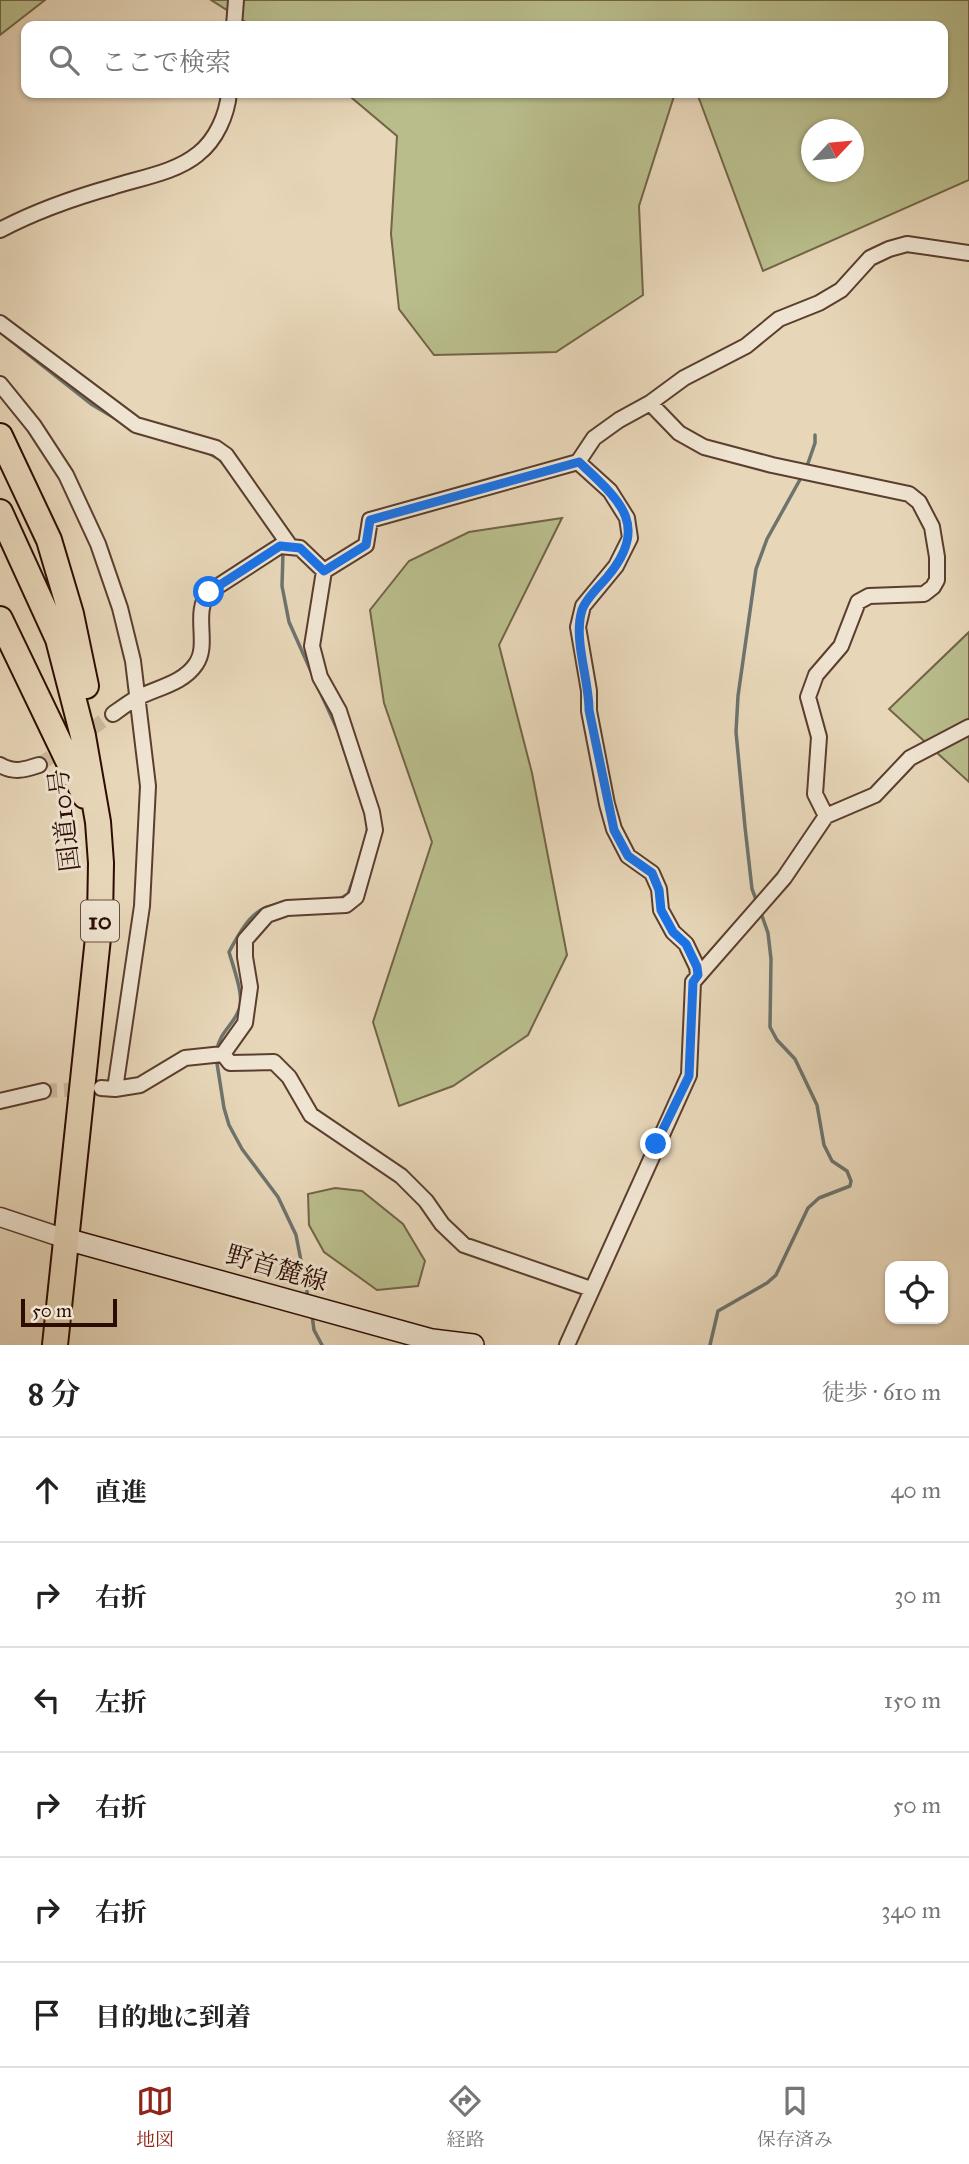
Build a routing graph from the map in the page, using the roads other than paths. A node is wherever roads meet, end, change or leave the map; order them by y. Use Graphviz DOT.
graph roads {
  1 [pos="236,0"];
  2 [pos="234,21"];
  3 [pos="228,98"];
  4 [pos="0,230"];
  5 [pos="969,253"];
  6 [pos="0,323"];
  7 [pos="0,384"];
  8 [pos="650,403"];
  9 [pos="0,436"];
  10 [pos="579,462"];
  11 [pos="0,512"];
  12 [pos="290,546"];
  13 [pos="324,571"];
  14 [pos="0,619"];
  15 [pos="136,698"];
  16 [pos="113,714"];
  17 [pos="969,727"];
  18 [pos="0,765"];
  19 [pos="39,765"];
  20 [pos="92,784"];
  21 [pos="825,816"];
  22 [pos="98,822"];
  23 [pos="698,975"];
  24 [pos="223,1054"];
  25 [pos="43,1091"];
  26 [pos="0,1101"];
  27 [pos="0,1217"];
  28 [pos="66,1239"];
  29 [pos="591,1289"];
  30 [pos="55,1345"];
  31 [pos="473,1345"];
  32 [pos="567,1345"];
  1 -- 2 [label="street"];
  3 -- 4 [label="street"];
  5 -- 8 [label="street"];
  6 -- 12 [label="street"];
  7 -- 15 [label="street"];
  8 -- 10 [label="street"];
  8 -- 21 [label="street"];
  9 -- 20 [label="highway"];
  10 -- 13 [label="street"];
  10 -- 23 [label="street"];
  11 -- 20 [label="highway, 国道10号 / 10"];
  12 -- 13 [label="street"];
  12 -- 15 [label="street"];
  13 -- 24 [label="street"];
  14 -- 22 [label="highway"];
  15 -- 16 [label="street"];
  15 -- 24 [label="street"];
  17 -- 21 [label="street"];
  18 -- 19 [label="street"];
  20 -- 22 [label="highway, 国道10号 / 10"];
  21 -- 23 [label="street"];
  22 -- 28 [label="highway, 国道10号 / 10"];
  23 -- 29 [label="street"];
  24 -- 29 [label="street"];
  25 -- 26 [label="street"];
  27 -- 28 [label="street"];
  28 -- 30 [label="highway, 国道10号 / 10"];
  28 -- 31 [label="main road, 野首麓線"];
  29 -- 32 [label="street"];
}
